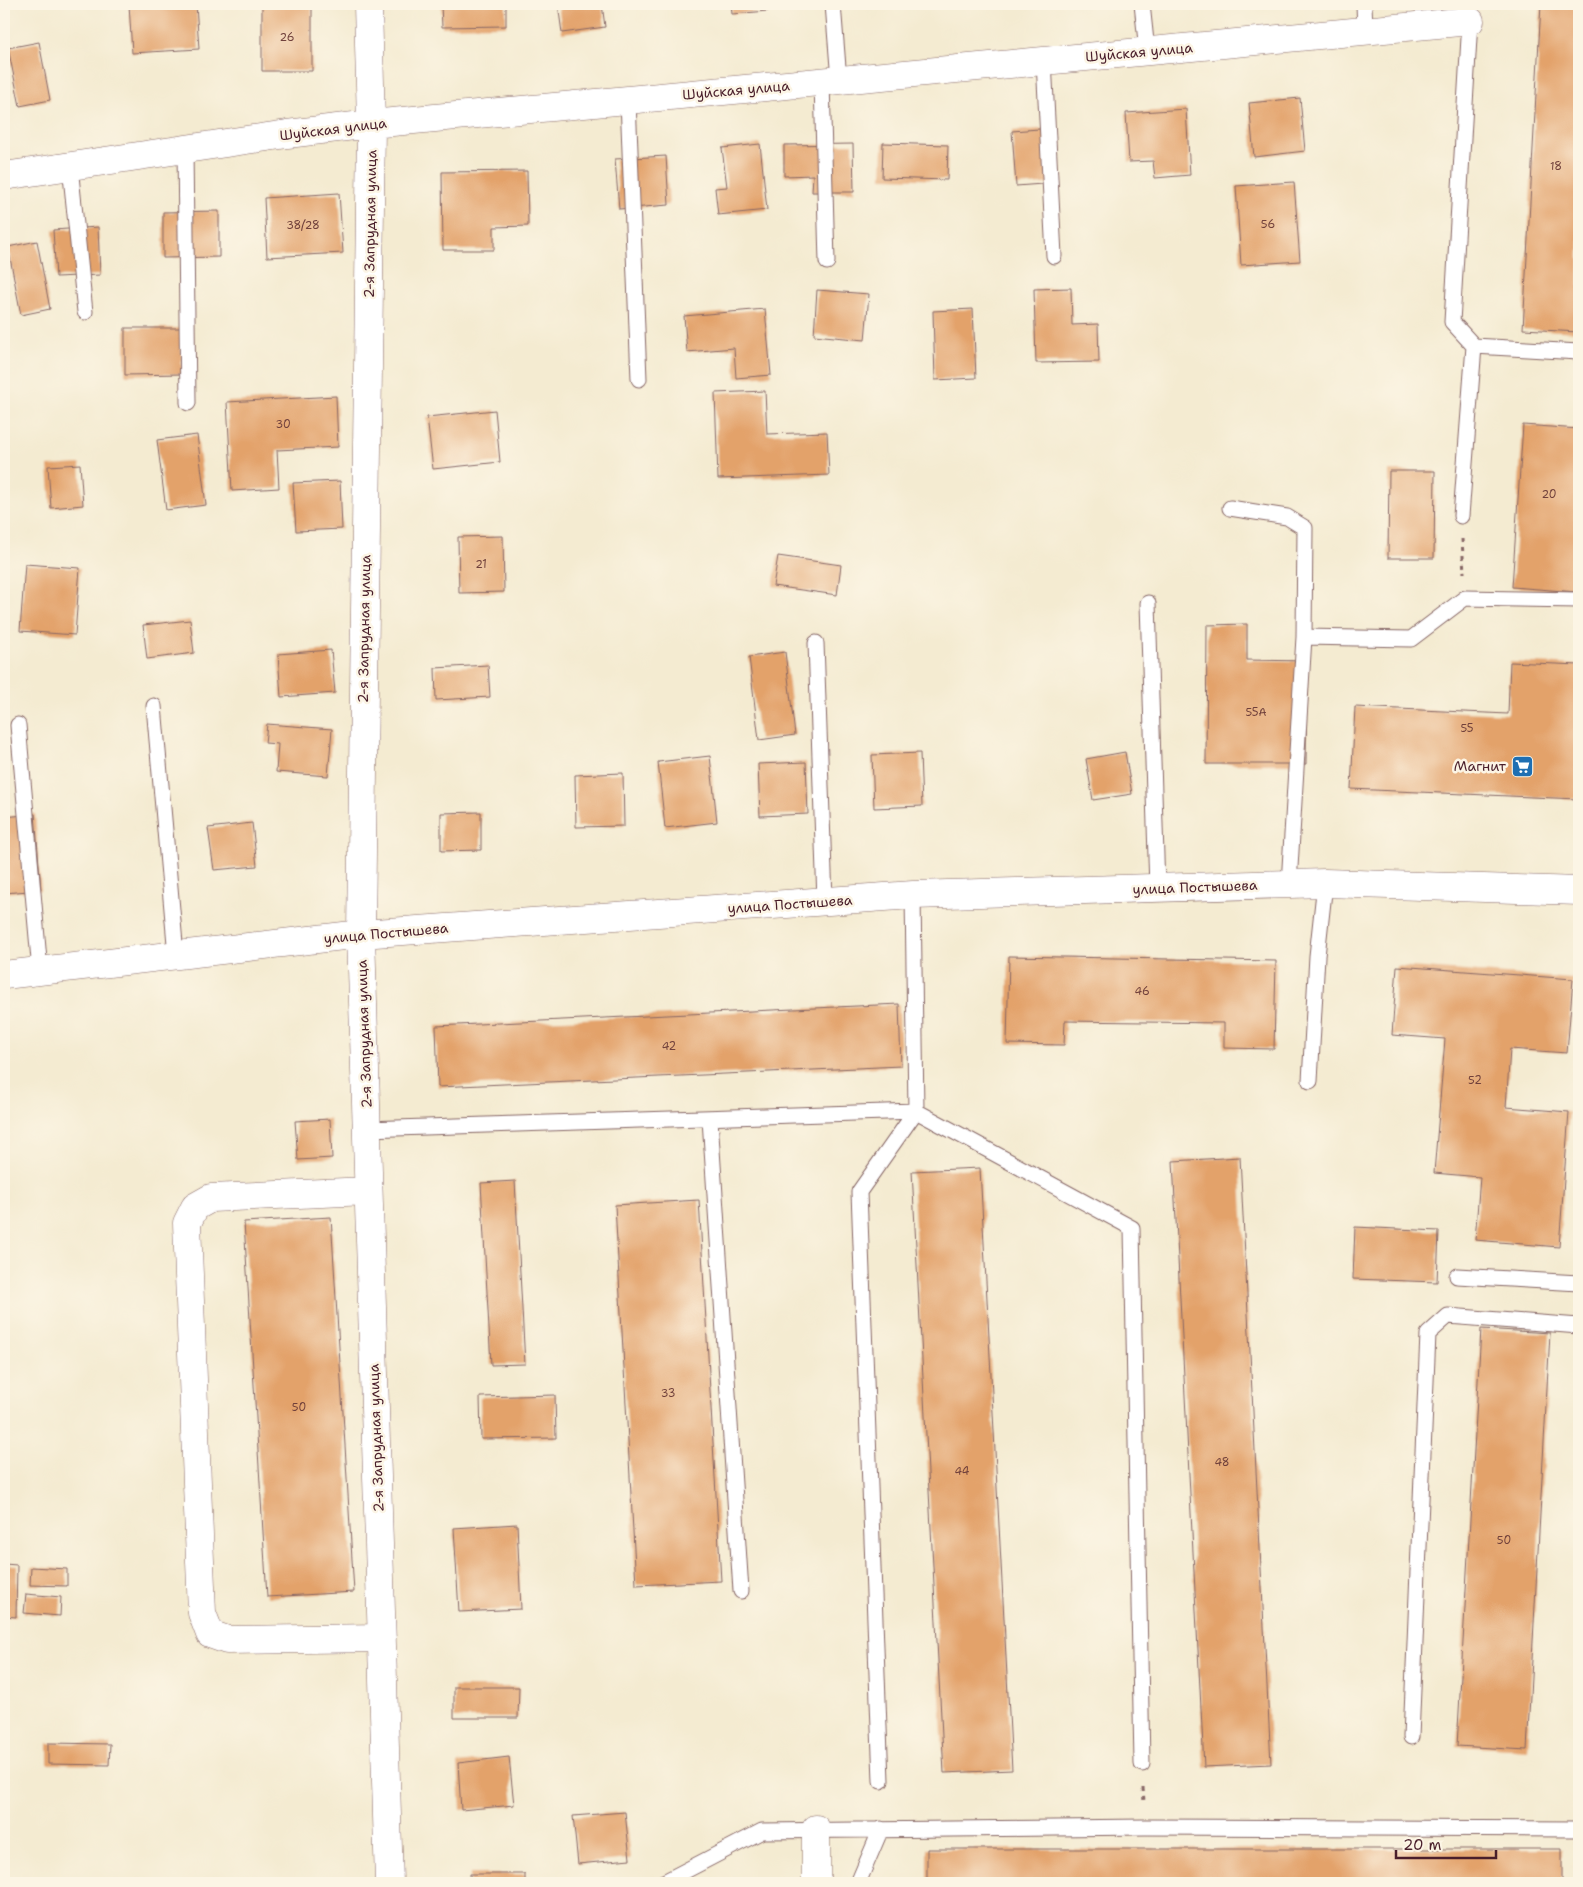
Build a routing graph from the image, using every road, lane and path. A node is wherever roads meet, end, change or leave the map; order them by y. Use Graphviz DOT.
graph roads {
  1 [pos="368,4"];
  2 [pos="833,4"];
  3 [pos="1142,4"];
  4 [pos="1364,4"];
  5 [pos="1470,20"];
  6 [pos="1365,30"];
  7 [pos="1147,51"];
  8 [pos="1044,61"];
  9 [pos="831,81"];
  10 [pos="628,100"];
  11 [pos="371,124"];
  12 [pos="185,150"];
  13 [pos="70,166"];
  14 [pos="4,176"];
  15 [pos="1054,256"];
  16 [pos="827,262"];
  17 [pos="85,312"];
  18 [pos="1474,346"];
  19 [pos="1579,352"];
  20 [pos="638,379"];
  21 [pos="188,403"];
  22 [pos="1230,508"];
  23 [pos="1461,516"];
  24 [pos="1465,598"];
  25 [pos="1579,600"];
  26 [pos="1148,603"];
  27 [pos="1304,637"];
  28 [pos="816,643"];
  29 [pos="154,706"];
  30 [pos="18,725"];
  31 [pos="1325,883"];
  32 [pos="1289,884"];
  33 [pos="1157,888"];
  34 [pos="1579,891"];
  35 [pos="913,895"];
  36 [pos="825,901"];
  37 [pos="361,934"];
  38 [pos="176,955"];
  39 [pos="40,971"];
  40 [pos="4,975"];
  41 [pos="1310,1081"];
  42 [pos="916,1111"];
  43 [pos="710,1119"];
  44 [pos="366,1129"];
  45 [pos="368,1191"];
  46 [pos="1457,1276"];
  47 [pos="1579,1283"];
  48 [pos="1579,1326"];
  49 [pos="741,1591"];
  50 [pos="382,1638"];
  51 [pos="1411,1737"];
  52 [pos="1142,1764"];
  53 [pos="881,1781"];
  54 [pos="1145,1827"];
  55 [pos="816,1829"];
  56 [pos="882,1829"];
  57 [pos="1579,1829"];
  58 [pos="389,1883"];
  59 [pos="662,1883"];
  60 [pos="816,1883"];
  61 [pos="858,1883"];
  1 -- 11 [label="street, 2-я Запрудная улица"];
  2 -- 9 [label="lane"];
  3 -- 7 [label="lane"];
  4 -- 6 [label="lane"];
  5 -- 6 [label="street, Шуйская улица"];
  5 -- 18 [label="lane"];
  6 -- 7 [label="street, Шуйская улица"];
  7 -- 8 [label="street, Шуйская улица"];
  8 -- 9 [label="street, Шуйская улица"];
  8 -- 15 [label="lane"];
  9 -- 10 [label="street, Шуйская улица"];
  9 -- 16 [label="lane"];
  10 -- 11 [label="street, Шуйская улица"];
  10 -- 20 [label="lane"];
  11 -- 12 [label="street, Шуйская улица"];
  11 -- 37 [label="street, 2-я Запрудная улица"];
  12 -- 13 [label="street, Шуйская улица"];
  12 -- 21 [label="lane"];
  13 -- 14 [label="street, Шуйская улица"];
  13 -- 17 [label="lane"];
  18 -- 19 [label="lane"];
  18 -- 23 [label="lane"];
  22 -- 27 [label="lane"];
  23 -- 24 [label="path"];
  24 -- 25 [label="lane"];
  24 -- 27 [label="lane"];
  26 -- 33 [label="lane"];
  27 -- 32 [label="lane"];
  28 -- 36 [label="lane"];
  29 -- 38 [label="lane"];
  30 -- 39 [label="lane"];
  31 -- 32 [label="street, улица Постышева"];
  31 -- 34 [label="street, улица Постышева"];
  31 -- 41 [label="lane"];
  32 -- 33 [label="street, улица Постышева"];
  33 -- 35 [label="street, улица Постышева"];
  35 -- 36 [label="street, улица Постышева"];
  35 -- 42 [label="lane"];
  36 -- 37 [label="street, улица Постышева"];
  37 -- 38 [label="street, улица Постышева"];
  37 -- 44 [label="street, 2-я Запрудная улица"];
  38 -- 39 [label="street, улица Постышева"];
  39 -- 40 [label="street, улица Постышева"];
  42 -- 43 [label="lane"];
  42 -- 52 [label="lane"];
  42 -- 53 [label="lane"];
  43 -- 44 [label="lane"];
  43 -- 49 [label="lane"];
  44 -- 45 [label="street, 2-я Запрудная улица"];
  45 -- 50 [label="street, 2-я Запрудная улица"];
  45 -- 50 [label="street"];
  46 -- 47 [label="lane"];
  48 -- 51 [label="lane"];
  50 -- 58 [label="street, 2-я Запрудная улица"];
  52 -- 54 [label="path"];
  54 -- 56 [label="lane"];
  54 -- 57 [label="lane"];
  55 -- 56 [label="lane"];
  55 -- 59 [label="lane"];
  55 -- 60 [label="street"];
  56 -- 61 [label="lane"];
}
